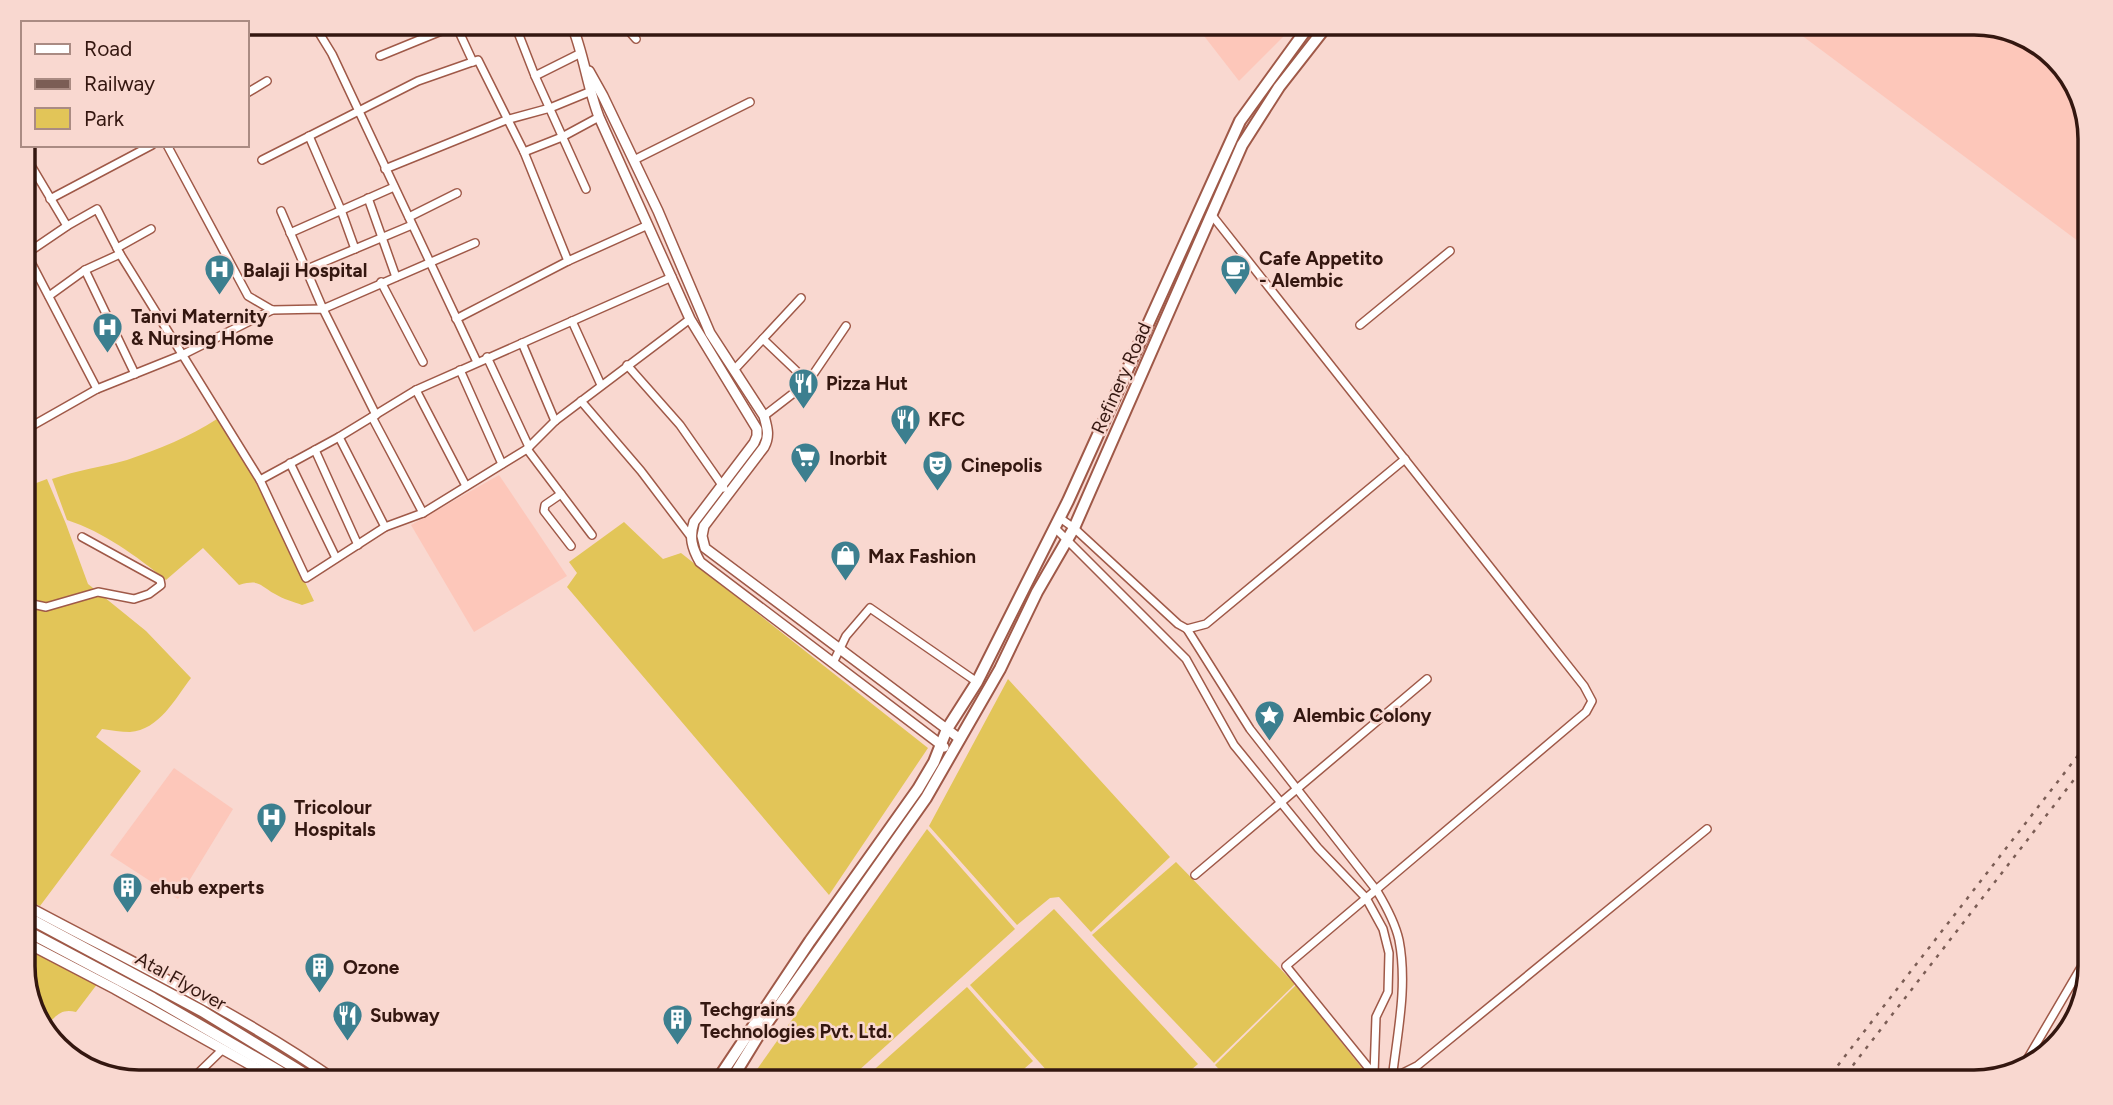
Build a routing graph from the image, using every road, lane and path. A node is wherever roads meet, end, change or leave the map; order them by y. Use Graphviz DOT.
graph roads {
  1 [pos="320,35"];
  2 [pos="429,35"];
  3 [pos="460,35"];
  4 [pos="519,35"];
  5 [pos="575,35"];
  6 [pos="632,35"];
  7 [pos="1302,35"];
  8 [pos="1320,35"];
  9 [pos="636,39"];
  10 [pos="582,53"];
  11 [pos="380,56"];
  12 [pos="473,62"];
  13 [pos="586,66"];
  14 [pos="535,76"];
  15 [pos="267,81"];
  16 [pos="248,92"];
  17 [pos="589,92"];
  18 [pos="750,102"];
  19 [pos="550,108"];
  20 [pos="358,111"];
  21 [pos="599,117"];
  22 [pos="506,121"];
  23 [pos="309,136"];
  24 [pos="562,138"];
  25 [pos="148,147"];
  26 [pos="168,147"];
  27 [pos="524,152"];
  28 [pos="262,160"];
  29 [pos="634,160"];
  30 [pos="385,169"];
  31 [pos="35,173"];
  32 [pos="394,187"];
  33 [pos="586,189"];
  34 [pos="457,193"];
  35 [pos="368,198"];
  36 [pos="50,200"];
  37 [pos="341,210"];
  38 [pos="281,211"];
  39 [pos="1211,214"];
  40 [pos="1195,219"];
  41 [pos="410,221"];
  42 [pos="648,225"];
  43 [pos="67,226"];
  44 [pos="1206,226"];
  45 [pos="150,229"];
  46 [pos="290,233"];
  47 [pos="383,237"];
  48 [pos="475,243"];
  49 [pos="35,245"];
  50 [pos="355,249"];
  51 [pos="118,251"];
  52 [pos="1450,251"];
  53 [pos="568,261"];
  54 [pos="430,263"];
  55 [pos="85,270"];
  56 [pos="307,270"];
  57 [pos="35,271"];
  58 [pos="396,276"];
  59 [pos="672,277"];
  60 [pos="381,282"];
  61 [pos="49,296"];
  62 [pos="801,298"];
  63 [pos="323,309"];
  64 [pos="272,310"];
  65 [pos="456,319"];
  66 [pos="690,319"];
  67 [pos="572,321"];
  68 [pos="1360,325"];
  69 [pos="846,326"];
  70 [pos="763,339"];
  71 [pos="522,343"];
  72 [pos="182,355"];
  73 [pos="487,357"];
  74 [pos="423,362"];
  75 [pos="477,362"];
  76 [pos="627,365"];
  77 [pos="460,370"];
  78 [pos="734,370"];
  79 [pos="135,374"];
  80 [pos="807,382"];
  81 [pos="601,385"];
  82 [pos="97,389"];
  83 [pos="416,390"];
  84 [pos="581,401"];
  85 [pos="374,416"];
  86 [pos="764,416"];
  87 [pos="555,421"];
  88 [pos="35,424"];
  89 [pos="339,437"];
  90 [pos="528,448"];
  91 [pos="315,450"];
  92 [pos="1405,460"];
  93 [pos="290,463"];
  94 [pos="502,464"];
  95 [pos="260,480"];
  96 [pos="720,484"];
  97 [pos="466,486"];
  98 [pos="730,492"];
  99 [pos="561,494"];
  100 [pos="423,513"];
  101 [pos="1057,523"];
  102 [pos="385,527"];
  103 [pos="1074,528"];
  104 [pos="592,535"];
  105 [pos="82,537"];
  106 [pos="691,537"];
  107 [pos="1067,540"];
  108 [pos="358,545"];
  109 [pos="571,546"];
  110 [pos="336,558"];
  111 [pos="35,605"];
  112 [pos="1187,629"];
  113 [pos="839,650"];
  114 [pos="833,663"];
  115 [pos="1427,679"];
  116 [pos="977,682"];
  117 [pos="947,729"];
  118 [pos="961,739"];
  119 [pos="940,747"];
  120 [pos="953,755"];
  121 [pos="1298,789"];
  122 [pos="1282,804"];
  123 [pos="1707,829"];
  124 [pos="1195,875"];
  125 [pos="1377,891"];
  126 [pos="1366,898"];
  127 [pos="35,910"];
  128 [pos="35,921"];
  129 [pos="35,935"];
  130 [pos="35,947"];
  131 [pos="2078,973"];
  132 [pos="779,997"];
  133 [pos="223,1049"];
  134 [pos="2031,1053"];
  135 [pos="201,1070"];
  136 [pos="254,1070"];
  137 [pos="277,1070"];
  138 [pos="298,1070"];
  139 [pos="320,1070"];
  140 [pos="725,1070"];
  141 [pos="737,1070"];
  142 [pos="1370,1070"];
  143 [pos="1374,1070"];
  144 [pos="1391,1070"];
  145 [pos="1410,1070"];
  1 -- 20 [label="street"];
  2 -- 11 [label="street"];
  3 -- 12 [label="street"];
  4 -- 14 [label="street"];
  5 -- 10 [label="street"];
  6 -- 9 [label="street"];
  7 -- 40 [label="main road, Refinery Road"];
  8 -- 39 [label="main road, Refinery Road"];
  10 -- 13 [label="street"];
  10 -- 14 [label="street"];
  12 -- 20 [label="street"];
  12 -- 22 [label="street"];
  13 -- 17 [label="street"];
  13 -- 29 [label="street"];
  14 -- 19 [label="street"];
  15 -- 16 [label="street"];
  17 -- 19 [label="street"];
  17 -- 21 [label="street"];
  18 -- 29 [label="street"];
  19 -- 22 [label="street"];
  19 -- 24 [label="street"];
  20 -- 23 [label="street"];
  20 -- 30 [label="street"];
  21 -- 24 [label="street"];
  21 -- 42 [label="street"];
  22 -- 27 [label="street"];
  22 -- 30 [label="street"];
  23 -- 28 [label="street"];
  23 -- 37 [label="street"];
  24 -- 27 [label="street"];
  24 -- 33 [label="street"];
  25 -- 36 [label="street"];
  26 -- 64 [label="street"];
  27 -- 53 [label="street"];
  29 -- 78 [label="street"];
  30 -- 32 [label="street"];
  31 -- 36 [label="street"];
  32 -- 35 [label="street"];
  32 -- 41 [label="street"];
  34 -- 41 [label="street"];
  35 -- 37 [label="street"];
  35 -- 47 [label="street"];
  36 -- 43 [label="street"];
  37 -- 46 [label="street"];
  37 -- 50 [label="street"];
  38 -- 46 [label="street"];
  39 -- 44 [label="main road, Refinery Road"];
  39 -- 92 [label="street"];
  40 -- 44 [label="main road"];
  40 -- 101 [label="main road, Refinery Road"];
  41 -- 47 [label="street"];
  41 -- 54 [label="street"];
  42 -- 53 [label="street"];
  42 -- 59 [label="street"];
  43 -- 49 [label="street"];
  43 -- 51 [label="street"];
  44 -- 103 [label="main road, Refinery Road"];
  45 -- 51 [label="street"];
  46 -- 56 [label="street"];
  47 -- 50 [label="street"];
  47 -- 58 [label="street"];
  48 -- 54 [label="street"];
  50 -- 56 [label="street"];
  51 -- 55 [label="street"];
  51 -- 72 [label="street"];
  52 -- 68 [label="street"];
  53 -- 65 [label="street"];
  54 -- 58 [label="street"];
  54 -- 65 [label="street"];
  55 -- 61 [label="street"];
  55 -- 79 [label="street"];
  56 -- 63 [label="street"];
  57 -- 61 [label="street"];
  58 -- 60 [label="street"];
  59 -- 66 [label="street"];
  59 -- 67 [label="street"];
  60 -- 63 [label="street"];
  60 -- 74 [label="street"];
  61 -- 82 [label="street"];
  62 -- 70 [label="street"];
  63 -- 64 [label="street"];
  63 -- 85 [label="street"];
  64 -- 72 [label="street"];
  65 -- 75 [label="street"];
  66 -- 76 [label="street"];
  66 -- 96 [label="street"];
  67 -- 71 [label="street"];
  67 -- 81 [label="street"];
  69 -- 80 [label="street"];
  70 -- 78 [label="street"];
  70 -- 80 [label="street"];
  71 -- 73 [label="street"];
  71 -- 87 [label="street"];
  72 -- 79 [label="street"];
  72 -- 95 [label="street"];
  73 -- 75 [label="street"];
  73 -- 90 [label="street"];
  75 -- 77 [label="street"];
  76 -- 81 [label="street"];
  76 -- 96 [label="street"];
  77 -- 83 [label="street"];
  77 -- 94 [label="street"];
  78 -- 86 [label="street"];
  79 -- 82 [label="street"];
  80 -- 86 [label="street"];
  81 -- 84 [label="street"];
  82 -- 88 [label="street"];
  83 -- 85 [label="street"];
  83 -- 97 [label="street"];
  84 -- 87 [label="street"];
  84 -- 106 [label="street"];
  85 -- 89 [label="street"];
  85 -- 100 [label="street"];
  86 -- 98 [label="street"];
  87 -- 90 [label="street"];
  89 -- 91 [label="street"];
  89 -- 102 [label="street"];
  90 -- 94 [label="street"];
  90 -- 99 [label="street"];
  91 -- 93 [label="street"];
  91 -- 108 [label="street"];
  92 -- 112 [label="street"];
  92 -- 125 [label="street"];
  93 -- 95 [label="street"];
  93 -- 110 [label="street"];
  94 -- 97 [label="street"];
  95 -- 110 [label="street"];
  96 -- 98 [label="street"];
  96 -- 106 [label="street"];
  97 -- 100 [label="street"];
  98 -- 113 [label="street"];
  99 -- 104 [label="street"];
  99 -- 109 [label="street"];
  100 -- 102 [label="street"];
  101 -- 103 [label="street"];
  101 -- 107 [label="street"];
  101 -- 116 [label="main road, Refinery Road"];
  102 -- 108 [label="street"];
  103 -- 107 [label="main road, Refinery Road"];
  103 -- 112 [label="street"];
  105 -- 111 [label="street"];
  106 -- 114 [label="street"];
  107 -- 118 [label="main road, Refinery Road"];
  107 -- 122 [label="street"];
  108 -- 110 [label="street"];
  112 -- 121 [label="street"];
  113 -- 114 [label="street"];
  113 -- 116 [label="street"];
  113 -- 117 [label="street"];
  114 -- 119 [label="street"];
  115 -- 121 [label="street"];
  116 -- 117 [label="main road, Refinery Road"];
  117 -- 118 [label="street"];
  117 -- 119 [label="main road, Refinery Road"];
  118 -- 120 [label="main road, Refinery Road"];
  119 -- 120 [label="street"];
  119 -- 132 [label="main road, Refinery Road"];
  120 -- 132 [label="main road, Refinery Road"];
  121 -- 122 [label="street"];
  121 -- 125 [label="street"];
  122 -- 124 [label="street"];
  122 -- 126 [label="street"];
  123 -- 145 [label="street"];
  125 -- 126 [label="street"];
  125 -- 144 [label="street"];
  126 -- 142 [label="street"];
  126 -- 143 [label="street"];
  127 -- 139 [label="street"];
  128 -- 138 [label="main road, Atal Flyover"];
  129 -- 137 [label="main road, Atal Flyover"];
  130 -- 133 [label="street"];
  131 -- 134 [label="street"];
  132 -- 140 [label="main road"];
  132 -- 141 [label="main road"];
  133 -- 135 [label="street"];
  133 -- 136 [label="street"];
}
